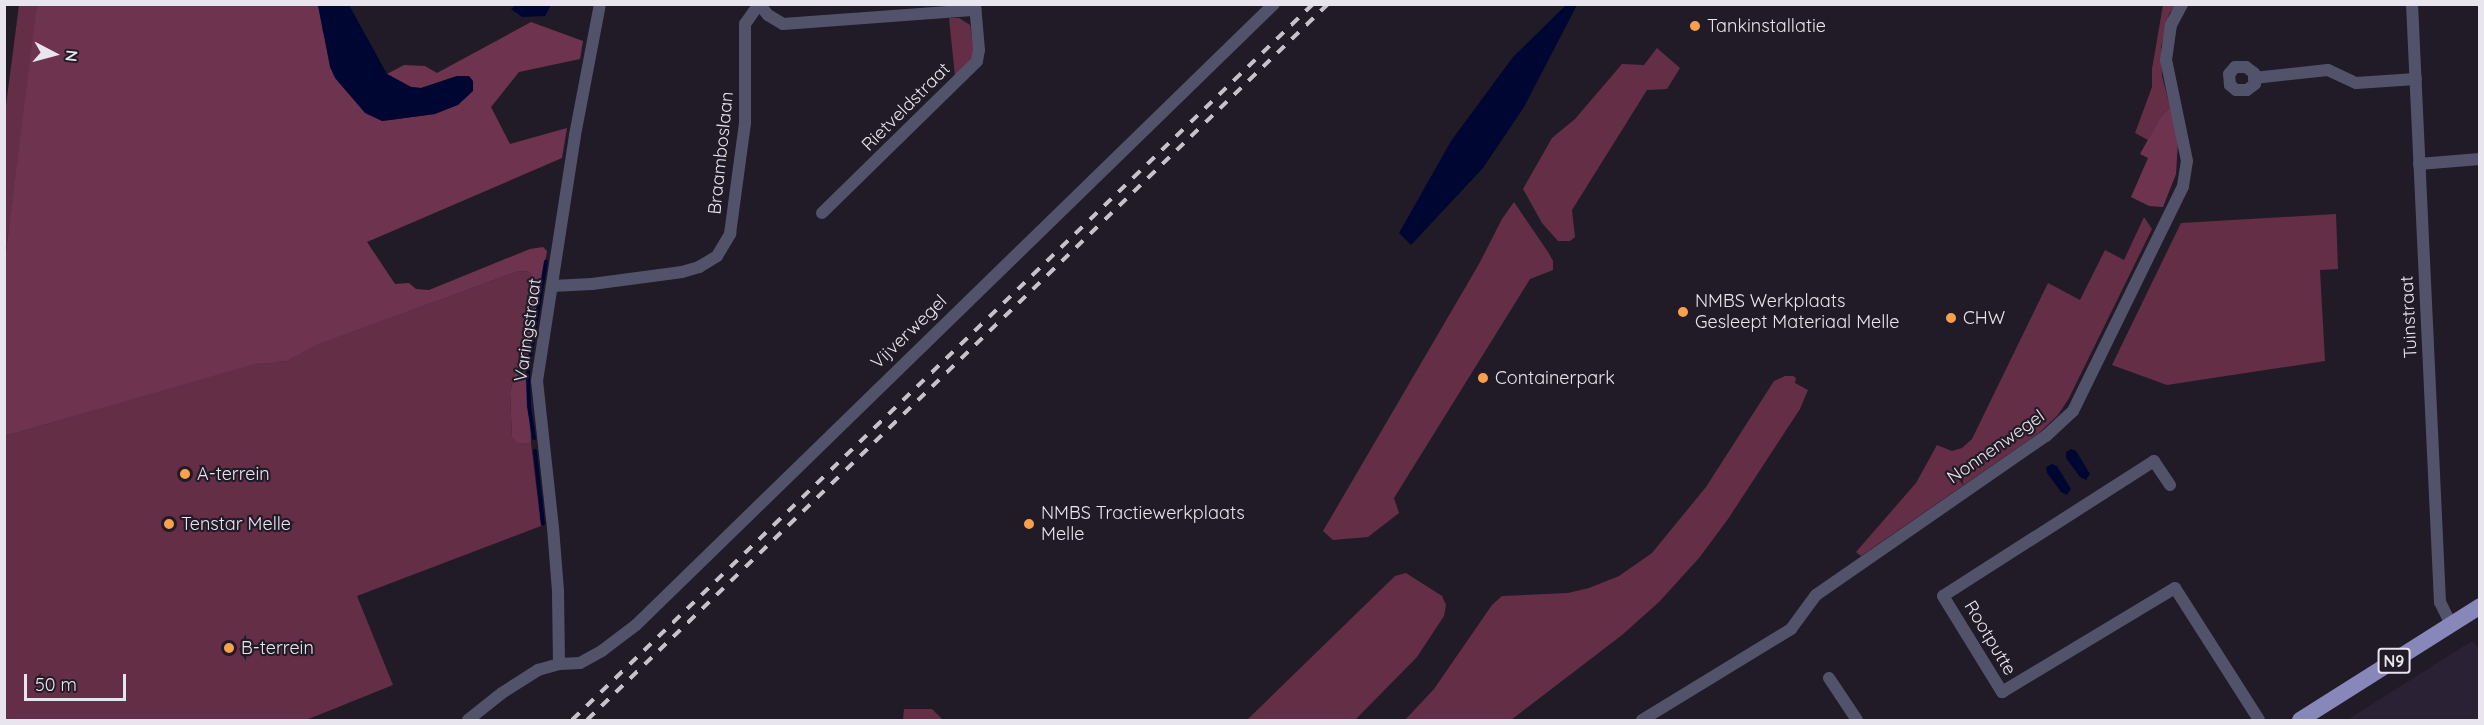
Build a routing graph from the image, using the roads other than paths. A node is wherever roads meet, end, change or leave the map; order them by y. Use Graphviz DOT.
graph roads {
  1 [pos="600,4"];
  2 [pos="746,4"];
  3 [pos="759,4"];
  4 [pos="1274,4"];
  5 [pos="2182,4"];
  6 [pos="2412,4"];
  7 [pos="975,7"];
  8 [pos="745,24"];
  9 [pos="2254,78"];
  10 [pos="2416,79"];
  11 [pos="2480,159"];
  12 [pos="2419,164"];
  13 [pos="822,213"];
  14 [pos="552,286"];
  15 [pos="2170,485"];
  16 [pos="2480,606"];
  17 [pos="2451,625"];
  18 [pos="559,664"];
  19 [pos="1829,678"];
  20 [pos="468,720"];
  21 [pos="1642,720"];
  22 [pos="1857,720"];
  23 [pos="2259,720"];
  24 [pos="2300,720"];
  1 -- 14 [label="street, Varingstraat"];
  2 -- 8 [label="street, Braamboslaan"];
  3 -- 7 [label="street, Rietveldstraat"];
  3 -- 8 [label="street"];
  4 -- 18 [label="street, Vijverwegel"];
  5 -- 21 [label="street, Nonnenwegel"];
  6 -- 10 [label="street, Tuinstraat"];
  7 -- 13 [label="street, Rietveldstraat"];
  8 -- 14 [label="street, Braamboslaan"];
  9 -- 10 [label="street"];
  10 -- 12 [label="street, Tuinstraat"];
  11 -- 12 [label="street"];
  12 -- 17 [label="street, Tuinstraat"];
  14 -- 18 [label="street, Varingstraat"];
  15 -- 23 [label="street, Rootputte"];
  16 -- 17 [label="main road, N9"];
  17 -- 24 [label="main road, N9"];
  18 -- 20 [label="street"];
  19 -- 22 [label="street"];
}
